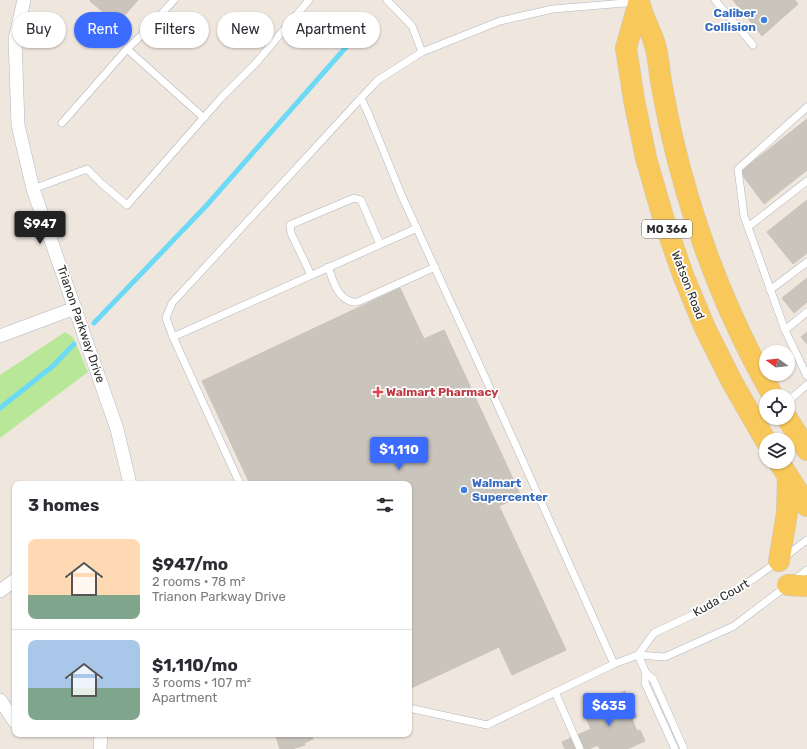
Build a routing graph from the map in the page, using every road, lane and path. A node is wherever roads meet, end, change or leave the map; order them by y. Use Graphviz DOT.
graph roads {
  1 [pos="24,0"];
  2 [pos="174,0"];
  3 [pos="309,0"];
  4 [pos="387,0"];
  5 [pos="715,0"];
  6 [pos="639,1"];
  7 [pos="753,46"];
  8 [pos="127,49"];
  9 [pos="422,52"];
  10 [pos="361,98"];
  11 [pos="807,107"];
  12 [pos="204,118"];
  13 [pos="62,123"];
  14 [pos="807,181"];
  15 [pos="34,189"];
  16 [pos="748,227"];
  17 [pos="417,228"];
  18 [pos="380,244"];
  19 [pos="807,262"];
  20 [pos="328,267"];
  21 [pos="435,267"];
  22 [pos="311,275"];
  23 [pos="770,290"];
  24 [pos="75,308"];
  25 [pos="807,312"];
  26 [pos="785,330"];
  27 [pos="0,336"];
  28 [pos="173,337"];
  29 [pos="806,371"];
  30 [pos="807,385"];
  31 [pos="769,389"];
  32 [pos="795,395"];
  33 [pos="791,425"];
  34 [pos="761,433"];
  35 [pos="807,450"];
  36 [pos="784,469"];
  37 [pos="129,481"];
  38 [pos="239,481"];
  39 [pos="807,506"];
  40 [pos="807,540"];
  41 [pos="779,561"];
  42 [pos="807,570"];
  43 [pos="12,582"];
  44 [pos="798,585"];
  45 [pos="0,591"];
  46 [pos="638,655"];
  47 [pos="614,664"];
  48 [pos="646,673"];
  49 [pos="555,692"];
  50 [pos="0,700"];
  51 [pos="412,709"];
  52 [pos="12,718"];
  53 [pos="101,737"];
  54 [pos="100,749"];
  55 [pos="580,749"];
  56 [pos="675,749"];
  57 [pos="684,749"];
  1 -- 15 [label="street, Trianon Parkway Drive"];
  2 -- 8 [label="lane"];
  3 -- 12 [label="lane"];
  4 -- 9 [label="lane"];
  5 -- 7 [label="lane"];
  6 -- 9 [label="lane"];
  6 -- 31 [label="main road, MO 366"];
  6 -- 34 [label="main road, Watson Road / MO 366"];
  8 -- 12 [label="lane"];
  8 -- 13 [label="lane"];
  9 -- 10 [label="lane"];
  10 -- 17 [label="lane"];
  10 -- 28 [label="lane"];
  11 -- 16 [label="lane"];
  12 -- 15 [label="lane"];
  14 -- 16 [label="lane"];
  15 -- 24 [label="street, Trianon Parkway Drive"];
  16 -- 23 [label="lane"];
  17 -- 18 [label="lane"];
  17 -- 21 [label="lane"];
  18 -- 20 [label="lane"];
  18 -- 22 [label="lane"];
  19 -- 23 [label="lane"];
  20 -- 21 [label="lane"];
  20 -- 22 [label="lane"];
  21 -- 47 [label="lane"];
  22 -- 28 [label="lane"];
  23 -- 26 [label="lane"];
  24 -- 27 [label="street"];
  24 -- 37 [label="street, Trianon Parkway Drive"];
  25 -- 26 [label="lane"];
  26 -- 29 [label="lane"];
  28 -- 38 [label="lane"];
  30 -- 32 [label="lane"];
  33 -- 35 [label="main road"];
  36 -- 39 [label="main road"];
  36 -- 41 [label="main road"];
  40 -- 41 [label="lane, Kuda Court"];
  41 -- 46 [label="lane, Kuda Court"];
  42 -- 44 [label="lane"];
  43 -- 45 [label="street"];
  44 -- 46 [label="lane"];
  46 -- 47 [label="lane"];
  46 -- 48 [label="lane"];
  47 -- 49 [label="lane"];
  48 -- 56 [label="lane"];
  48 -- 57 [label="lane"];
  49 -- 51 [label="lane"];
  49 -- 55 [label="lane"];
  50 -- 52 [label="street"];
  53 -- 54 [label="street"];
}
